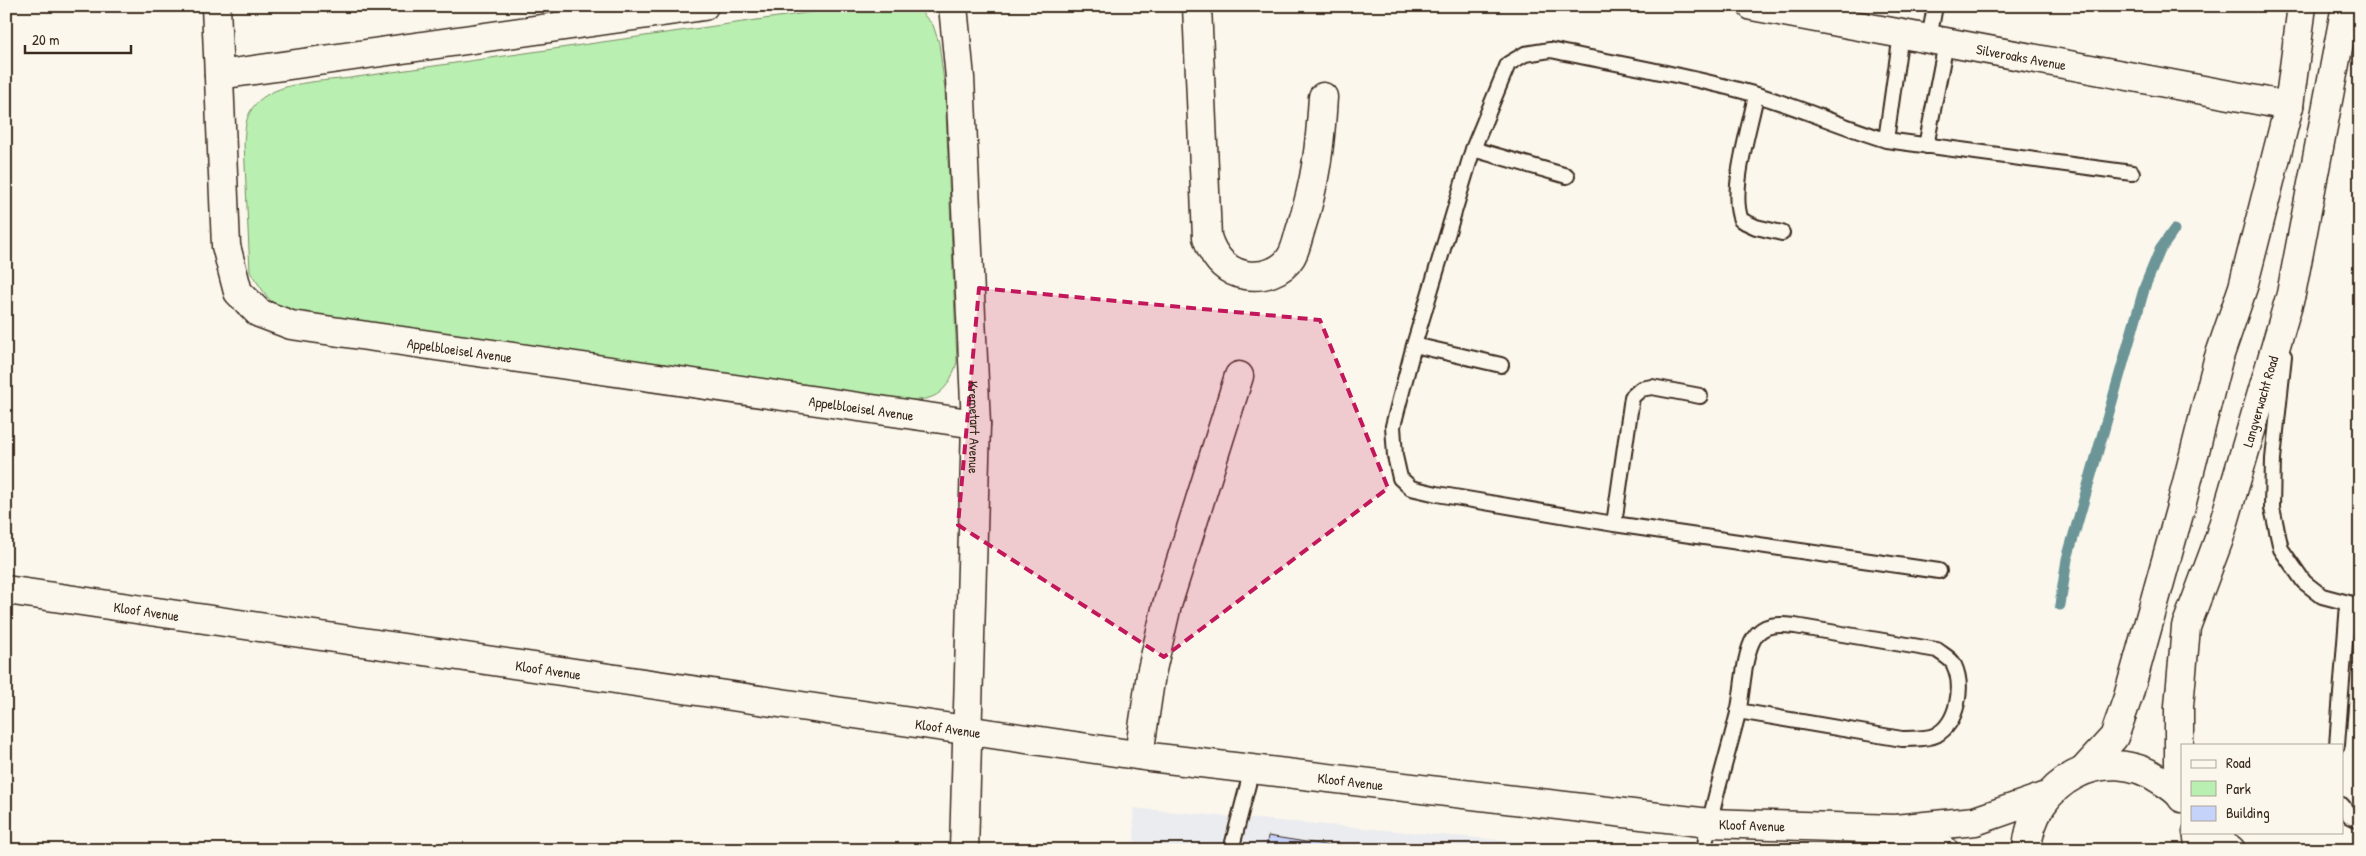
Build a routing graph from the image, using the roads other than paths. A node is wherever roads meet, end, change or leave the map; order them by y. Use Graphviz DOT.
graph roads {
  1 [pos="216,6"];
  2 [pos="704,6"];
  3 [pos="953,6"];
  4 [pos="1197,6"];
  5 [pos="1752,6"];
  6 [pos="1935,6"];
  7 [pos="2302,6"];
  8 [pos="2346,6"];
  9 [pos="1901,34"];
  10 [pos="1938,41"];
  11 [pos="219,75"];
  12 [pos="1756,95"];
  13 [pos="1323,97"];
  14 [pos="2289,106"];
  15 [pos="1886,140"];
  16 [pos="1926,146"];
  17 [pos="1473,149"];
  18 [pos="2132,174"];
  19 [pos="1567,176"];
  20 [pos="1782,232"];
  21 [pos="2291,294"];
  22 [pos="1414,346"];
  23 [pos="1501,365"];
  24 [pos="1239,376"];
  25 [pos="1700,396"];
  26 [pos="976,424"];
  27 [pos="1614,524"];
  28 [pos="1939,571"];
  29 [pos="6,590"];
  30 [pos="2354,605"];
  31 [pos="1738,711"];
  32 [pos="968,731"];
  33 [pos="2337,744"];
  34 [pos="1139,755"];
  35 [pos="1252,769"];
  36 [pos="2084,770"];
  37 [pos="2047,796"];
  38 [pos="2181,796"];
  39 [pos="2344,807"];
  40 [pos="2360,821"];
  41 [pos="1709,823"];
  42 [pos="1896,829"];
  43 [pos="2198,834"];
  44 [pos="2211,834"];
  45 [pos="964,850"];
  46 [pos="1231,850"];
  47 [pos="1704,850"];
  48 [pos="1944,850"];
  49 [pos="2027,850"];
  50 [pos="2200,850"];
  51 [pos="2231,850"];
  1 -- 11 [label="street, Appelbloeisel Avenue"];
  2 -- 11 [label="street"];
  3 -- 26 [label="street, Kremetart Avenue"];
  4 -- 13 [label="street"];
  5 -- 9 [label="street, Silveroaks Avenue"];
  6 -- 10 [label="lane"];
  7 -- 14 [label="street"];
  8 -- 21 [label="street, Langverwacht Road"];
  9 -- 10 [label="street, Silveroaks Avenue"];
  9 -- 15 [label="lane"];
  10 -- 14 [label="street, Silveroaks Avenue"];
  10 -- 16 [label="lane"];
  11 -- 26 [label="street, Appelbloeisel Avenue"];
  12 -- 15 [label="lane"];
  12 -- 17 [label="lane"];
  12 -- 20 [label="lane"];
  14 -- 36 [label="street"];
  15 -- 16 [label="lane"];
  16 -- 18 [label="lane"];
  17 -- 19 [label="lane"];
  17 -- 22 [label="lane"];
  21 -- 30 [label="lane"];
  21 -- 38 [label="street, Langverwacht Road"];
  22 -- 23 [label="lane"];
  22 -- 27 [label="lane"];
  24 -- 34 [label="street"];
  25 -- 27 [label="lane"];
  26 -- 32 [label="street, Kremetart Avenue"];
  27 -- 28 [label="lane"];
  29 -- 32 [label="street, Kloof Avenue"];
  30 -- 33 [label="lane"];
  31 -- 31 [label="lane"];
  31 -- 41 [label="lane"];
  32 -- 34 [label="street, Kloof Avenue"];
  32 -- 45 [label="street, Kremetart Avenue"];
  34 -- 35 [label="street, Kloof Avenue"];
  35 -- 41 [label="street, Kloof Avenue"];
  35 -- 46 [label="lane"];
  36 -- 37 [label="street"];
  36 -- 38 [label="street"];
  37 -- 42 [label="street, Kloof Avenue"];
  37 -- 49 [label="street"];
  39 -- 40 [label="lane"];
  41 -- 42 [label="street, Kloof Avenue"];
  41 -- 47 [label="lane"];
  42 -- 48 [label="street, Kloof Avenue"];
  43 -- 50 [label="street"];
  44 -- 51 [label="street"];
}
